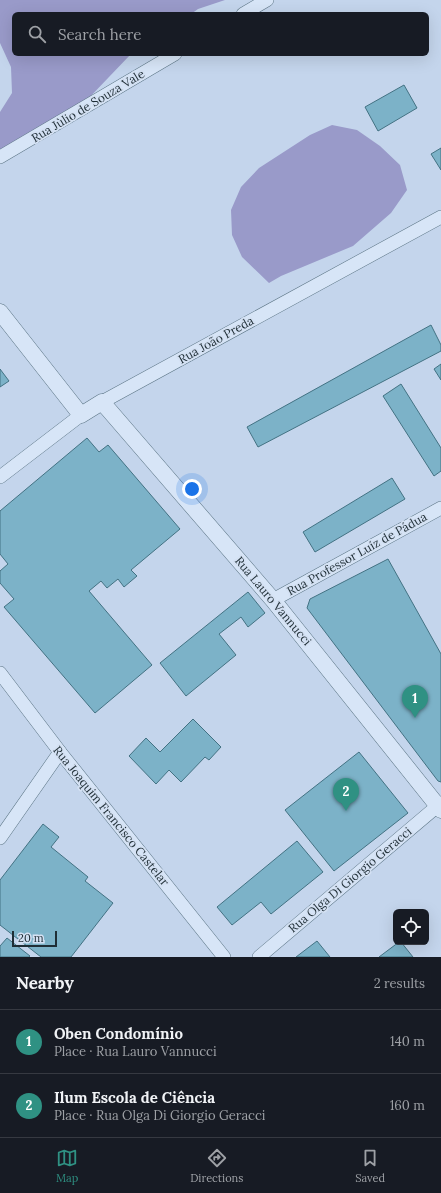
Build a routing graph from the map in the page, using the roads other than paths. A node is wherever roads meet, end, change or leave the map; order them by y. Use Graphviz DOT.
graph roads {
  1 [pos="267,0"];
  2 [pos="246,12"];
  3 [pos="172,56"];
  4 [pos="0,157"];
  5 [pos="441,217"];
  6 [pos="0,312"];
  7 [pos="102,402"];
  8 [pos="81,415"];
  9 [pos="0,477"];
  10 [pos="441,508"];
  11 [pos="273,600"];
  12 [pos="0,673"];
  13 [pos="60,752"];
  14 [pos="440,806"];
  15 [pos="0,838"];
  16 [pos="224,957"];
  17 [pos="259,957"];
  1 -- 2 [label="street"];
  3 -- 4 [label="street, Rua Jùlio de Souza Vale"];
  5 -- 7 [label="street, Rua João Preda"];
  6 -- 8 [label="street"];
  7 -- 8 [label="street, Rua João Preda"];
  7 -- 11 [label="street, Rua Lauro Vannucci"];
  8 -- 9 [label="street, Rua João Preda"];
  10 -- 11 [label="street, Rua Professor Luíz de Pádua"];
  11 -- 14 [label="street, Rua Lauro Vannucci"];
  12 -- 13 [label="street, Rua Joaquim Francisco Castelar"];
  13 -- 15 [label="street"];
  13 -- 16 [label="street, Rua Joaquim Francisco Castelar"];
  14 -- 17 [label="street, Rua Olga Di Giorgio Geracci"];
}
